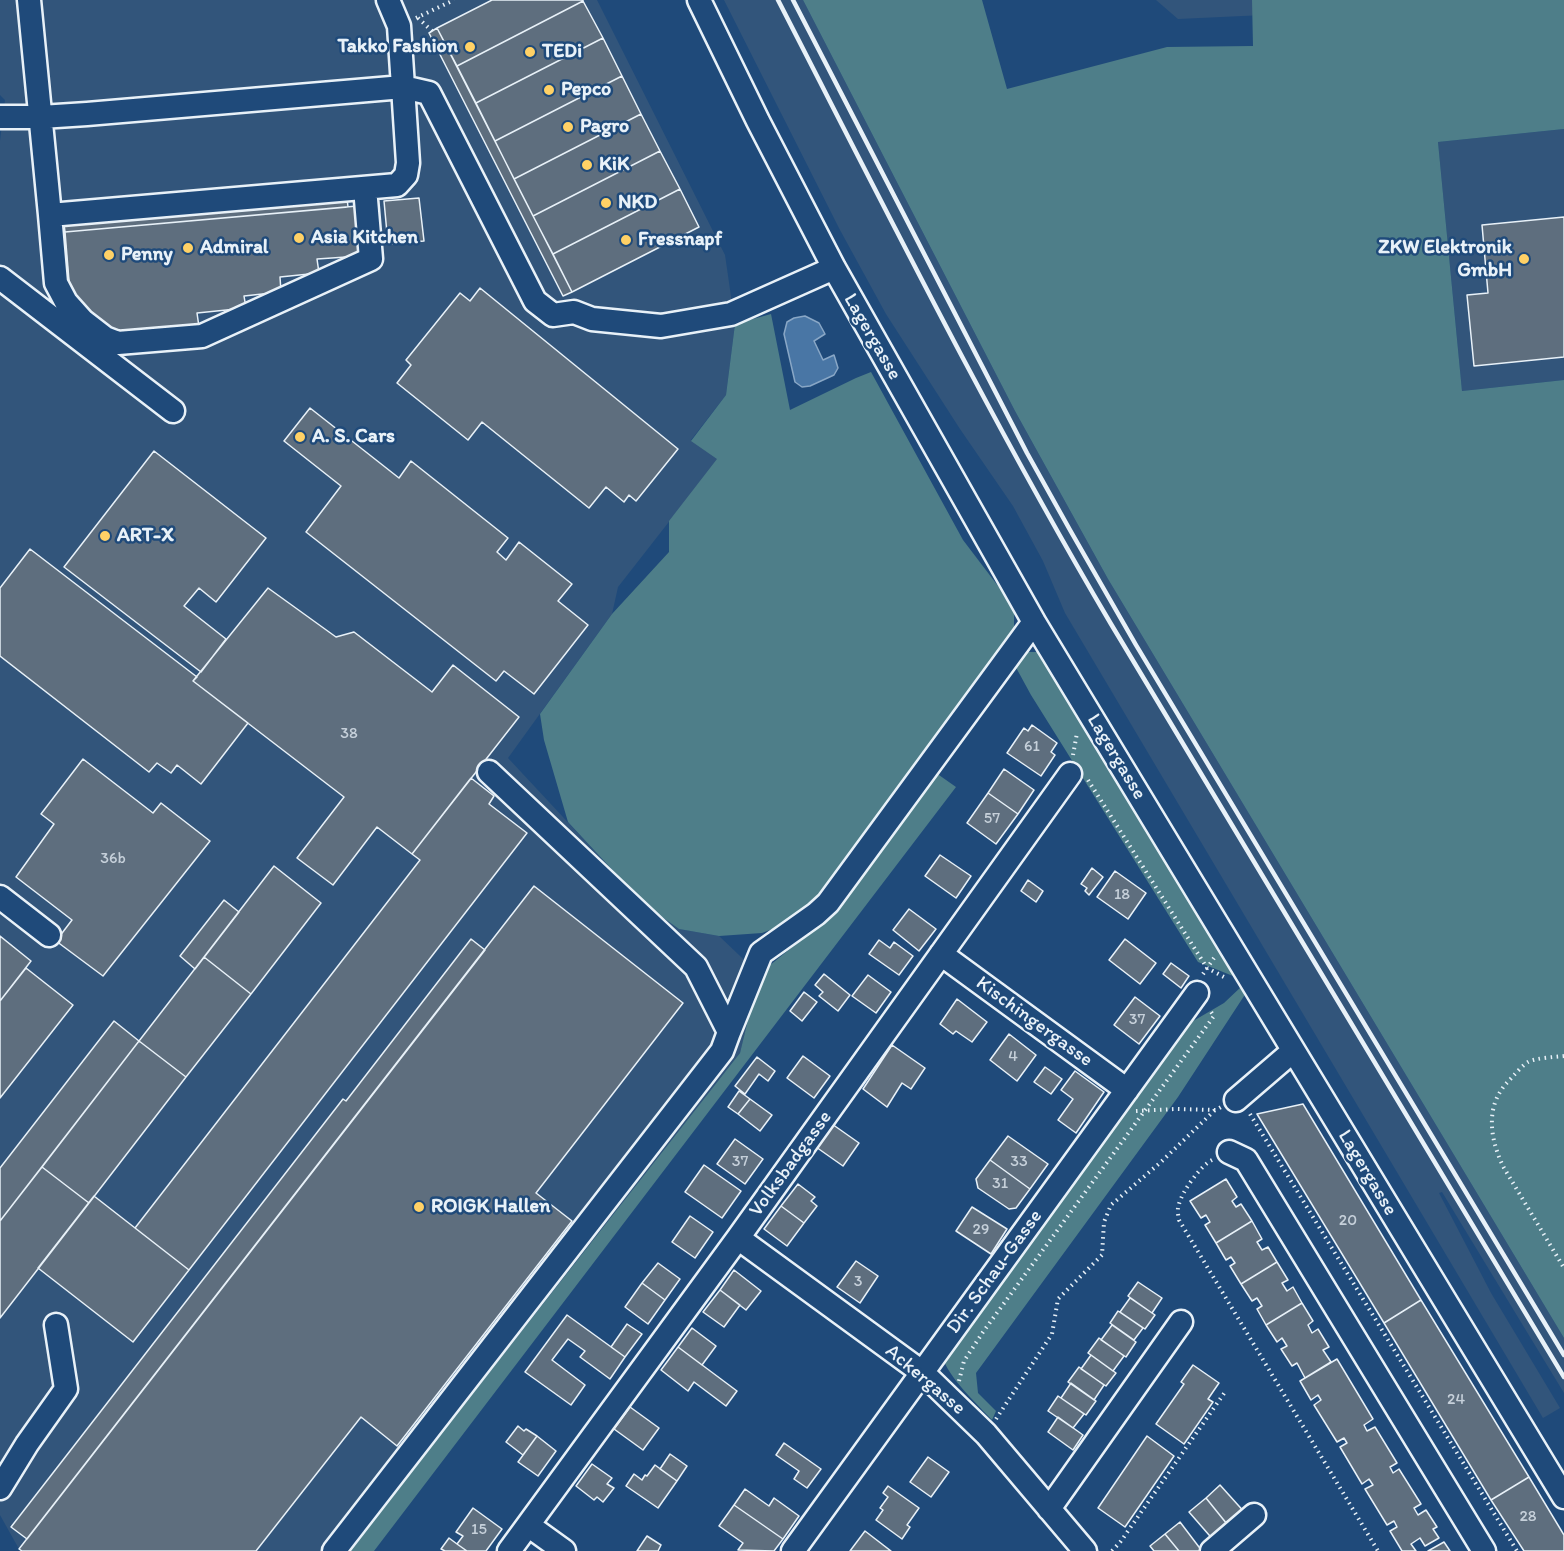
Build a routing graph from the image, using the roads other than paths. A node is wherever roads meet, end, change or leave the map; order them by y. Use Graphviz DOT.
graph roads {
  1 [pos="28,0"];
  2 [pos="388,0"];
  3 [pos="699,0"];
  4 [pos="403,87"];
  5 [pos="0,117"];
  6 [pos="40,117"];
  7 [pos="365,188"];
  8 [pos="50,215"];
  9 [pos="834,268"];
  10 [pos="0,278"];
  11 [pos="173,411"];
  12 [pos="1034,622"];
  13 [pos="489,772"];
  14 [pos="1078,776"];
  15 [pos="0,897"];
  16 [pos="49,935"];
  17 [pos="941,954"];
  18 [pos="1197,993"];
  19 [pos="729,1032"];
  20 [pos="1293,1050"];
  21 [pos="1127,1090"];
  22 [pos="1244,1108"];
  23 [pos="1229,1152"];
  24 [pos="738,1238"];
  25 [pos="1181,1322"];
  26 [pos="56,1325"];
  27 [pos="922,1372"];
  28 [pos="0,1488"];
  29 [pos="1564,1497"];
  30 [pos="1049,1509"];
  31 [pos="1254,1515"];
  32 [pos="528,1525"];
  33 [pos="334,1551"];
  34 [pos="509,1551"];
  35 [pos="564,1551"];
  36 [pos="792,1551"];
  37 [pos="1085,1551"];
  38 [pos="1212,1551"];
  39 [pos="1484,1551"];
  1 -- 6 [label="street"];
  2 -- 4 [label="street"];
  3 -- 9 [label="street, Lagergasse"];
  4 -- 6 [label="street"];
  4 -- 7 [label="street"];
  4 -- 9 [label="street"];
  5 -- 6 [label="street"];
  6 -- 8 [label="street"];
  7 -- 8 [label="street"];
  7 -- 8 [label="street"];
  9 -- 12 [label="street, Lagergasse"];
  10 -- 11 [label="street"];
  12 -- 19 [label="street"];
  12 -- 20 [label="street, Lagergasse"];
  13 -- 19 [label="street"];
  14 -- 17 [label="street, Volksbadgasse"];
  15 -- 16 [label="street"];
  17 -- 21 [label="street, Kischingergasse"];
  17 -- 24 [label="street, Volksbadgasse"];
  18 -- 21 [label="street, Dir. Schau-Gasse"];
  19 -- 33 [label="street"];
  20 -- 22 [label="street"];
  20 -- 29 [label="street, Lagergasse"];
  21 -- 27 [label="street, Dir. Schau-Gasse"];
  23 -- 39 [label="street"];
  24 -- 27 [label="street, Ackergasse"];
  24 -- 32 [label="street, Volksbadgasse"];
  25 -- 30 [label="street"];
  26 -- 28 [label="street"];
  27 -- 30 [label="street, Ackergasse"];
  27 -- 36 [label="street, Dir. Schau-Gasse"];
  30 -- 37 [label="street, Ackergasse"];
  31 -- 38 [label="street"];
  32 -- 34 [label="street, Volksbadgasse"];
  32 -- 35 [label="street"];
}
